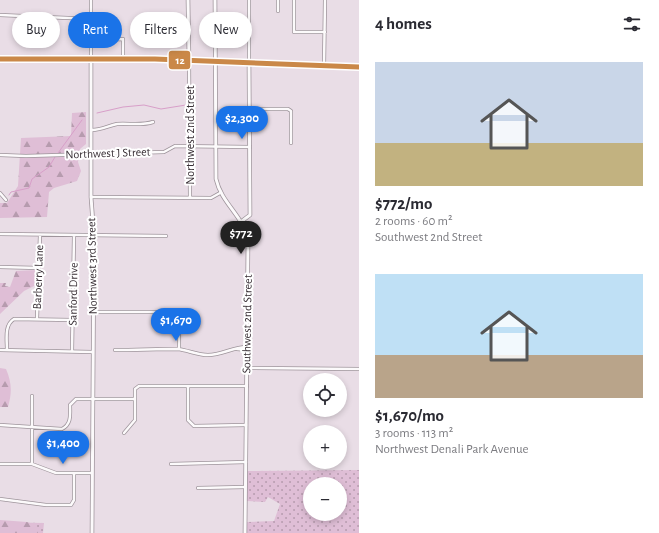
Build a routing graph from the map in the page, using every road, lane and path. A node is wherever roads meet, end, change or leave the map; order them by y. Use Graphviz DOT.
graph roads {
  1 [pos="91,0"];
  2 [pos="188,0"];
  3 [pos="215,0"];
  4 [pos="249,0"];
  5 [pos="278,0"];
  6 [pos="294,0"];
  7 [pos="325,0"];
  8 [pos="278,11"];
  9 [pos="91,12"];
  10 [pos="0,15"];
  11 [pos="68,18"];
  12 [pos="325,32"];
  13 [pos="122,39"];
  14 [pos="90,48"];
  15 [pos="91,59"];
  16 [pos="123,59"];
  17 [pos="0,60"];
  18 [pos="188,60"];
  19 [pos="215,61"];
  20 [pos="249,62"];
  21 [pos="324,66"];
  22 [pos="359,66"];
  23 [pos="250,109"];
  24 [pos="153,122"];
  25 [pos="92,130"];
  26 [pos="291,143"];
  27 [pos="190,146"];
  28 [pos="215,147"];
  29 [pos="250,147"];
  30 [pos="91,154"];
  31 [pos="0,155"];
  32 [pos="0,193"];
  33 [pos="220,193"];
  34 [pos="91,197"];
  35 [pos="190,198"];
  36 [pos="6,200"];
  37 [pos="242,221"];
  38 [pos="0,234"];
  39 [pos="40,235"];
  40 [pos="74,236"];
  41 [pos="94,236"];
  42 [pos="166,236"];
  43 [pos="0,267"];
  44 [pos="39,268"];
  45 [pos="93,312"];
  46 [pos="37,318"];
  47 [pos="72,320"];
  48 [pos="247,348"];
  49 [pos="179,349"];
  50 [pos="0,350"];
  51 [pos="7,350"];
  52 [pos="115,350"];
  53 [pos="72,351"];
  54 [pos="92,352"];
  55 [pos="247,368"];
  56 [pos="359,369"];
  57 [pos="247,386"];
  58 [pos="188,387"];
  59 [pos="32,396"];
  60 [pos="134,399"];
  61 [pos="92,400"];
  62 [pos="0,425"];
  63 [pos="246,425"];
  64 [pos="32,426"];
  65 [pos="124,433"];
  66 [pos="246,462"];
  67 [pos="0,464"];
  68 [pos="32,464"];
  69 [pos="171,464"];
  70 [pos="74,473"];
  71 [pos="92,473"];
  72 [pos="246,486"];
  73 [pos="198,488"];
  74 [pos="0,499"];
  75 [pos="92,533"];
  76 [pos="245,533"];
  1 -- 9 [label="street, Northwest 3rd Street"];
  2 -- 18 [label="street, Northwest 2nd Street"];
  3 -- 19 [label="street"];
  4 -- 20 [label="street"];
  5 -- 8 [label="street"];
  6 -- 12 [label="street"];
  7 -- 12 [label="street"];
  10 -- 11 [label="street"];
  12 -- 21 [label="street"];
  13 -- 16 [label="street"];
  14 -- 15 [label="street, Northwest 3rd Street"];
  15 -- 16 [label="main road"];
  15 -- 17 [label="main road"];
  15 -- 25 [label="street, Northwest 3rd Street"];
  16 -- 18 [label="main road"];
  18 -- 19 [label="main road"];
  18 -- 27 [label="street, Northwest 2nd Street"];
  19 -- 20 [label="main road"];
  19 -- 28 [label="street"];
  20 -- 21 [label="main road"];
  20 -- 23 [label="street"];
  21 -- 22 [label="main road"];
  23 -- 26 [label="street"];
  23 -- 29 [label="street"];
  24 -- 25 [label="street"];
  25 -- 30 [label="street, Northwest 3rd Street"];
  27 -- 28 [label="street, Northwest J Street"];
  27 -- 30 [label="street, Northwest J Street"];
  27 -- 35 [label="street, Northwest 2nd Street"];
  28 -- 29 [label="street, Northwest J Street"];
  28 -- 33 [label="street"];
  29 -- 37 [label="street"];
  30 -- 31 [label="street, Northwest J Street"];
  30 -- 34 [label="street, Northwest 3rd Street"];
  32 -- 36 [label="street"];
  33 -- 35 [label="street"];
  33 -- 37 [label="street"];
  34 -- 35 [label="street"];
  34 -- 41 [label="street, Northwest 3rd Street"];
  37 -- 48 [label="street, Southwest 2nd Street"];
  38 -- 39 [label="street"];
  39 -- 40 [label="street"];
  39 -- 44 [label="street, Barberry Lane"];
  40 -- 41 [label="street"];
  40 -- 47 [label="street, Sanford Drive"];
  41 -- 42 [label="street"];
  41 -- 45 [label="street, Northwest 3rd Street"];
  43 -- 44 [label="street"];
  44 -- 46 [label="street, Barberry Lane"];
  45 -- 49 [label="street"];
  45 -- 54 [label="street, Northwest 3rd Street"];
  46 -- 47 [label="street"];
  46 -- 51 [label="street"];
  47 -- 53 [label="street, Sanford Drive"];
  48 -- 49 [label="street"];
  48 -- 55 [label="street, Southwest 2nd Street"];
  49 -- 52 [label="street"];
  50 -- 51 [label="street"];
  51 -- 53 [label="street"];
  53 -- 54 [label="street"];
  54 -- 61 [label="street, Northwest 3rd Street"];
  55 -- 56 [label="street"];
  55 -- 57 [label="street, Southwest 2nd Street"];
  57 -- 58 [label="street"];
  57 -- 63 [label="street, Southwest 2nd Street"];
  58 -- 60 [label="street"];
  58 -- 63 [label="street"];
  59 -- 64 [label="street"];
  60 -- 61 [label="street"];
  60 -- 65 [label="street"];
  61 -- 64 [label="street"];
  61 -- 71 [label="street, Northwest 3rd Street"];
  62 -- 64 [label="street"];
  63 -- 66 [label="street, Southwest 2nd Street"];
  64 -- 68 [label="street"];
  66 -- 69 [label="street"];
  66 -- 72 [label="street, Southwest 2nd Street"];
  67 -- 68 [label="street"];
  68 -- 70 [label="street"];
  70 -- 71 [label="street"];
  70 -- 74 [label="street"];
  71 -- 75 [label="street, Northwest 3rd Street"];
  72 -- 73 [label="street"];
  72 -- 76 [label="street, Southwest 2nd Street"];
}
